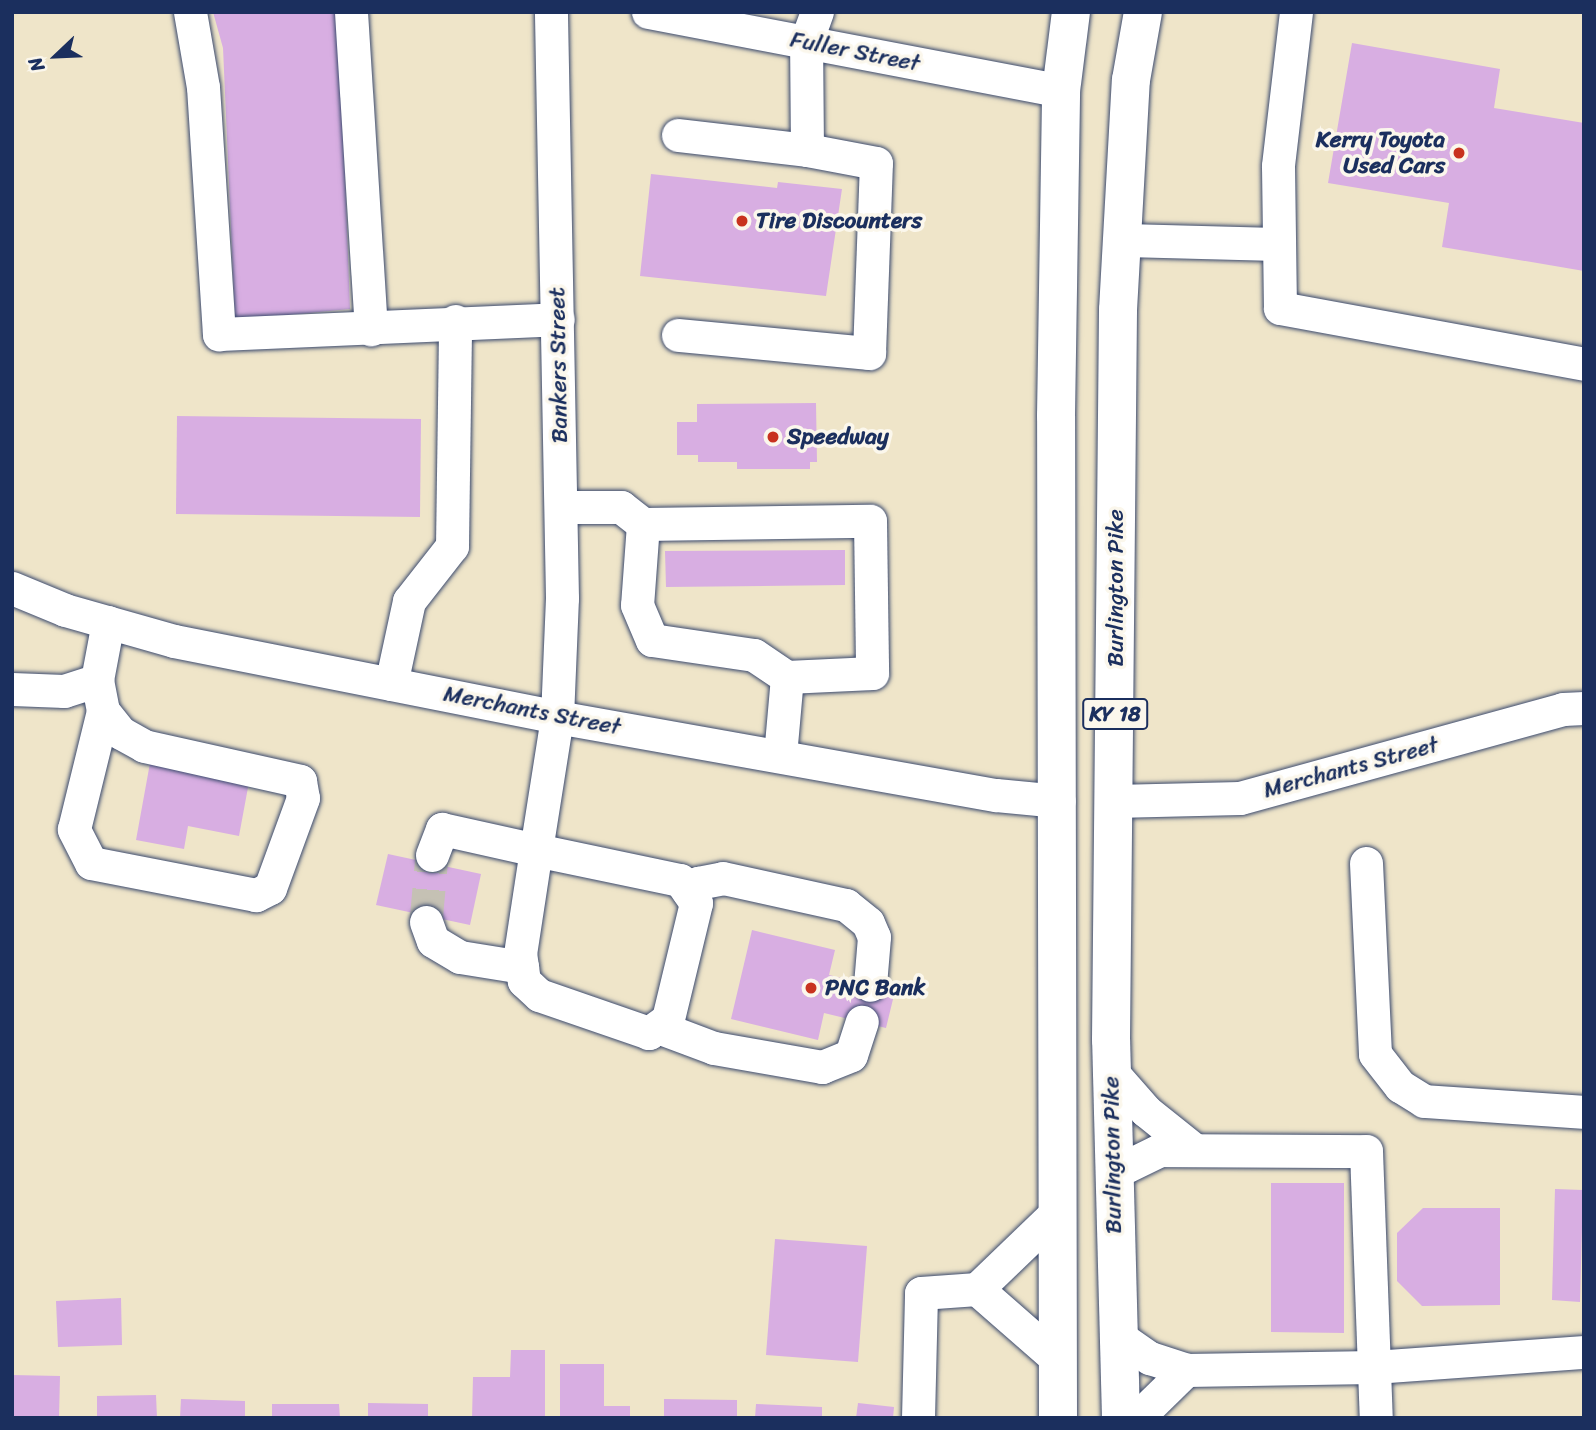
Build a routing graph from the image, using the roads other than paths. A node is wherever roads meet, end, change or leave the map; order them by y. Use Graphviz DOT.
graph roads {
  1 [pos="190,12"];
  2 [pos="351,12"];
  3 [pos="551,12"];
  4 [pos="648,12"];
  5 [pos="1071,12"];
  6 [pos="1143,12"];
  7 [pos="1296,12"];
  8 [pos="811,27"];
  9 [pos="1061,91"];
  10 [pos="678,135"];
  11 [pos="807,150"];
  12 [pos="1123,240"];
  13 [pos="1279,244"];
  14 [pos="558,319"];
  15 [pos="455,321"];
  16 [pos="371,329"];
  17 [pos="678,335"];
  18 [pos="1584,364"];
  19 [pos="561,507"];
  20 [pos="643,524"];
  21 [pos="12,588"];
  22 [pos="108,622"];
  23 [pos="787,677"];
  24 [pos="391,684"];
  25 [pos="12,688"];
  26 [pos="100,696"];
  27 [pos="1584,708"];
  28 [pos="557,717"];
  29 [pos="779,756"];
  30 [pos="1114,801"];
  31 [pos="1059,802"];
  32 [pos="536,850"];
  33 [pos="432,855"];
  34 [pos="1366,863"];
  35 [pos="688,891"];
  36 [pos="426,922"];
  37 [pos="522,967"];
  38 [pos="870,985"];
  39 [pos="862,1022"];
  40 [pos="658,1027"];
  41 [pos="1111,1071"];
  42 [pos="1584,1112"];
  43 [pos="1192,1149"];
  44 [pos="1114,1173"];
  45 [pos="1058,1211"];
  46 [pos="977,1289"];
  47 [pos="1118,1336"];
  48 [pos="1584,1352"];
  49 [pos="1058,1360"];
  50 [pos="1374,1367"];
  51 [pos="1186,1370"];
  52 [pos="918,1418"];
  53 [pos="1058,1418"];
  54 [pos="1121,1418"];
  55 [pos="1137,1418"];
  56 [pos="1376,1418"];
  1 -- 16 [label="street"];
  2 -- 16 [label="street"];
  3 -- 14 [label="street, Bankers Street"];
  4 -- 8 [label="street, Fuller Street"];
  5 -- 9 [label="main road, KY 18"];
  6 -- 12 [label="main road, Burlington Pike / KY 18"];
  7 -- 13 [label="street"];
  8 -- 9 [label="street, Fuller Street"];
  8 -- 11 [label="street"];
  9 -- 31 [label="main road, KY 18"];
  10 -- 11 [label="street"];
  11 -- 17 [label="street"];
  12 -- 13 [label="street"];
  12 -- 30 [label="main road, Burlington Pike / KY 18"];
  13 -- 18 [label="street"];
  14 -- 15 [label="street"];
  14 -- 19 [label="street, Bankers Street"];
  15 -- 16 [label="street"];
  15 -- 24 [label="street"];
  19 -- 20 [label="street"];
  19 -- 28 [label="street, Bankers Street"];
  20 -- 23 [label="street"];
  20 -- 23 [label="street"];
  21 -- 22 [label="street, Merchants Street"];
  22 -- 24 [label="street, Merchants Street"];
  22 -- 26 [label="street"];
  23 -- 29 [label="street"];
  24 -- 28 [label="street, Merchants Street"];
  25 -- 26 [label="street"];
  26 -- 26 [label="street"];
  27 -- 30 [label="street, Merchants Street"];
  28 -- 29 [label="street, Merchants Street"];
  28 -- 32 [label="street, Bankers Street"];
  29 -- 31 [label="street, Merchants Street"];
  30 -- 41 [label="main road, Burlington Pike / KY 18"];
  31 -- 45 [label="main road, KY 18"];
  32 -- 33 [label="street"];
  32 -- 35 [label="street"];
  32 -- 37 [label="street, Bankers Street"];
  34 -- 42 [label="street"];
  35 -- 38 [label="street"];
  35 -- 40 [label="street"];
  36 -- 37 [label="street"];
  37 -- 40 [label="street"];
  39 -- 40 [label="street"];
  41 -- 43 [label="street"];
  41 -- 44 [label="main road, Burlington Pike / KY 18"];
  43 -- 44 [label="street"];
  43 -- 50 [label="street"];
  44 -- 47 [label="main road, Burlington Pike / KY 18"];
  45 -- 46 [label="street"];
  45 -- 49 [label="main road, KY 18"];
  46 -- 49 [label="street"];
  46 -- 52 [label="street"];
  47 -- 51 [label="street"];
  47 -- 54 [label="main road, Burlington Pike / KY 18"];
  48 -- 50 [label="street"];
  49 -- 53 [label="main road, KY 18"];
  50 -- 51 [label="street"];
  50 -- 56 [label="street"];
  51 -- 55 [label="street"];
}
